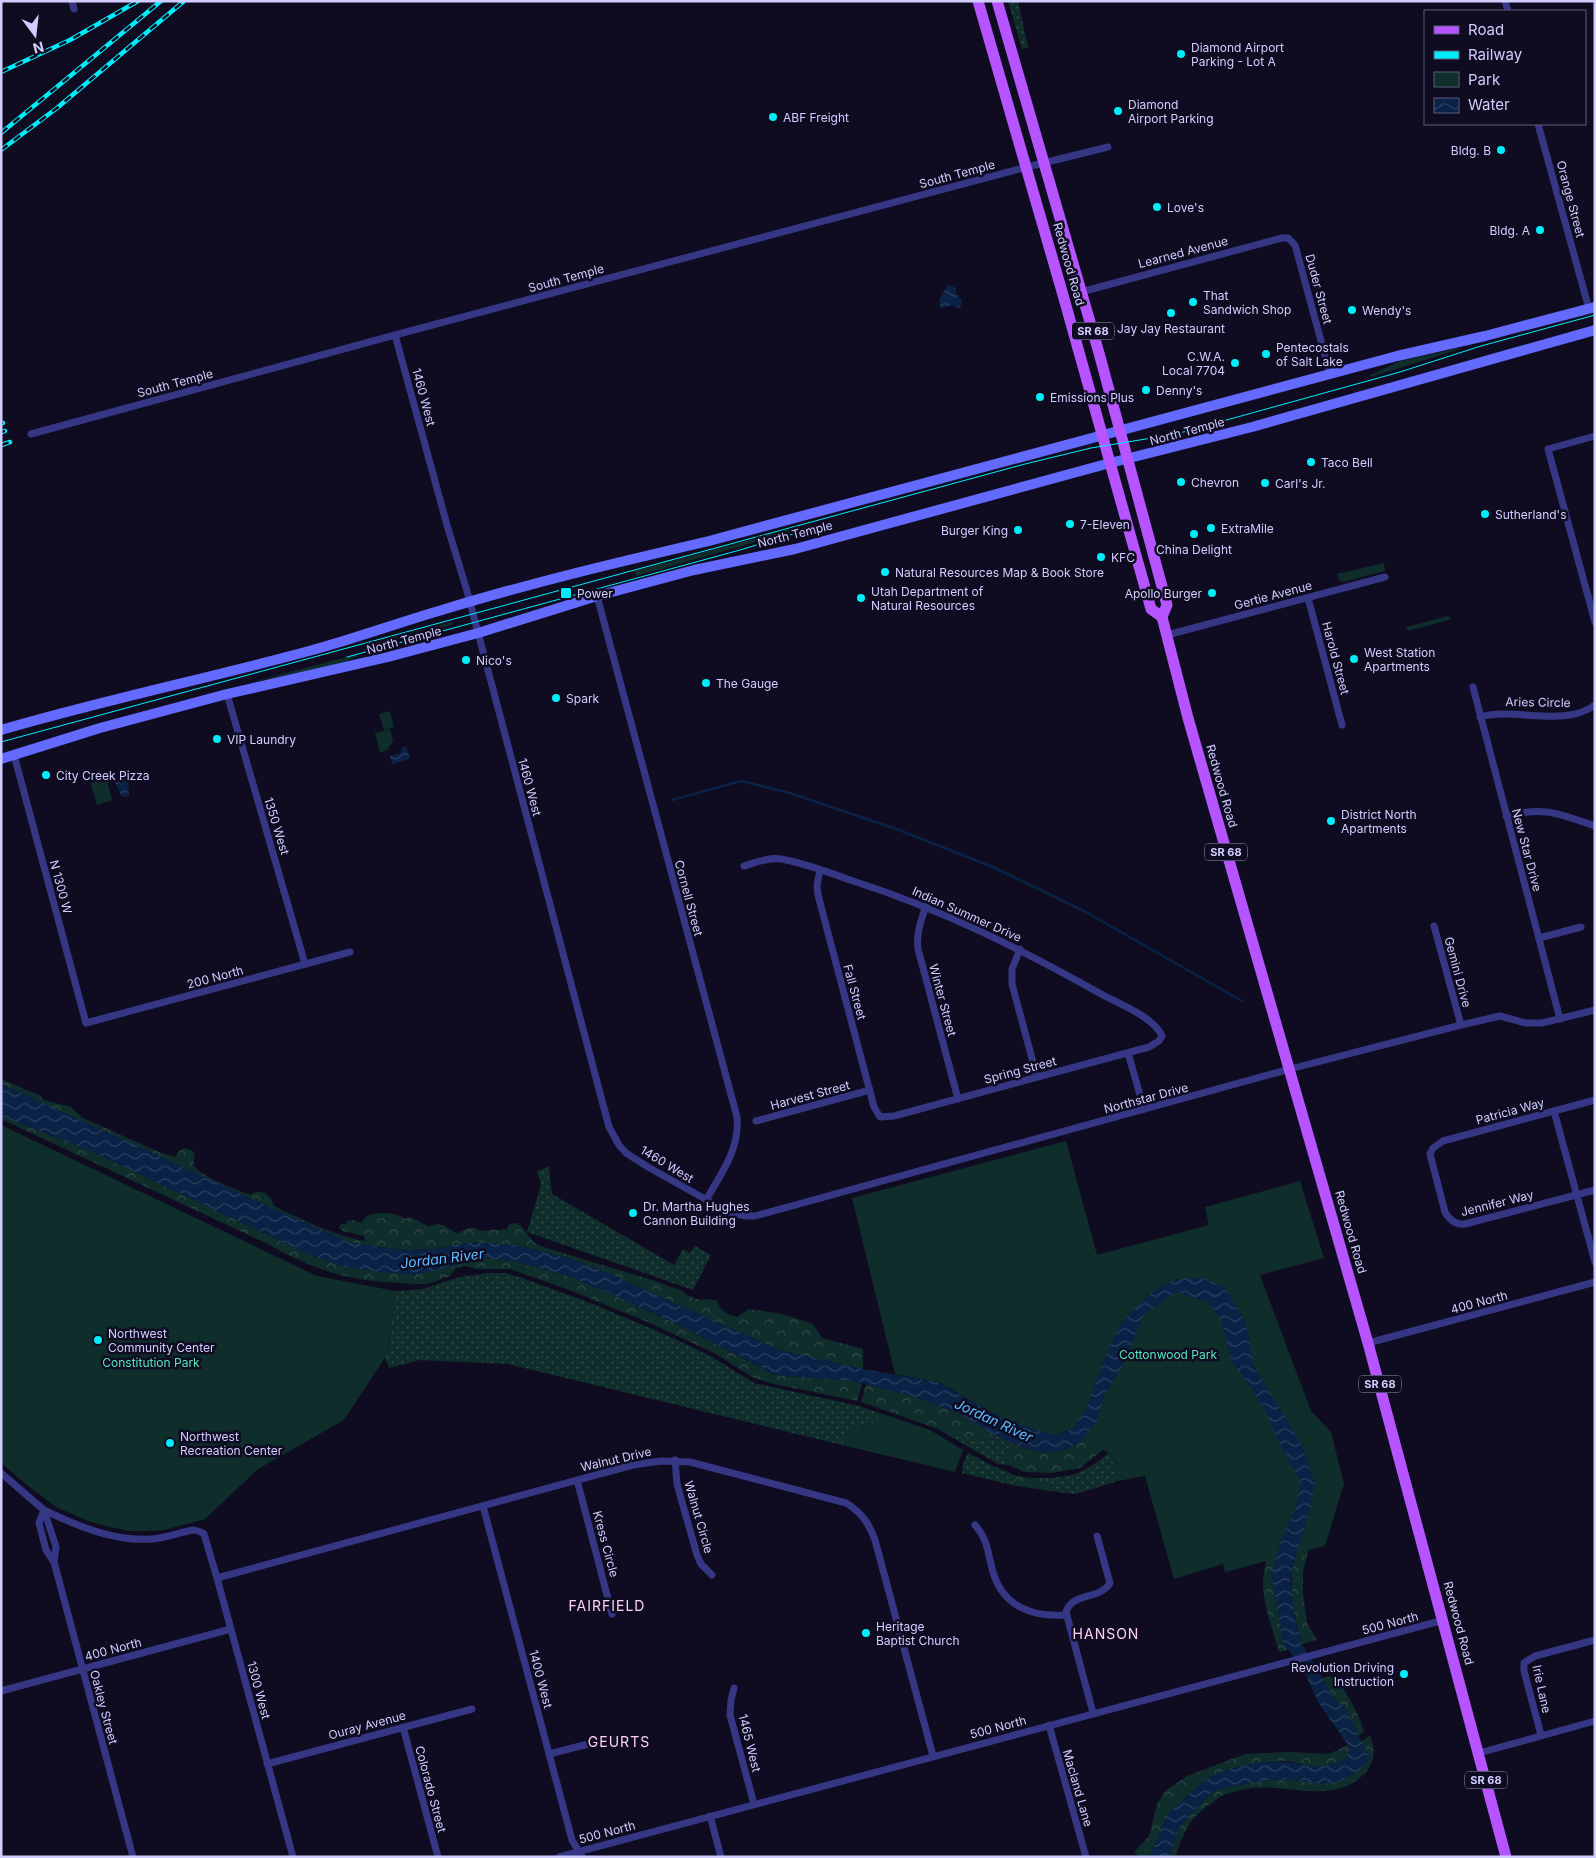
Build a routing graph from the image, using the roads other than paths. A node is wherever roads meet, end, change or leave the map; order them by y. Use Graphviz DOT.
graph roads {
  1 [pos="72,1"];
  2 [pos="978,1"];
  3 [pos="997,1"];
  4 [pos="74,9"];
  5 [pos="1538,125"];
  6 [pos="1108,147"];
  7 [pos="1043,163"];
  8 [pos="1027,167"];
  9 [pos="1291,240"];
  10 [pos="1081,292"];
  11 [pos="1592,308"];
  12 [pos="1595,330"];
  13 [pos="395,334"];
  14 [pos="1330,374"];
  15 [pos="1120,431"];
  16 [pos="31,434"];
  17 [pos="1103,436"];
  18 [pos="1595,436"];
  19 [pos="1127,459"];
  20 [pos="1110,463"];
  21 [pos="1385,577"];
  22 [pos="597,596"];
  23 [pos="1308,598"];
  24 [pos="470,602"];
  25 [pos="1162,617"];
  26 [pos="1595,622"];
  27 [pos="478,633"];
  28 [pos="1167,635"];
  29 [pos="1473,687"];
  30 [pos="227,694"];
  31 [pos="1595,706"];
  32 [pos="1480,717"];
  33 [pos="1342,725"];
  34 [pos="1,730"];
  35 [pos="14,756"];
  36 [pos="1,759"];
  37 [pos="1506,816"];
  38 [pos="1595,826"];
  39 [pos="744,866"];
  40 [pos="820,870"];
  41 [pos="926,906"];
  42 [pos="1434,926"];
  43 [pos="1581,927"];
  44 [pos="1539,938"];
  45 [pos="1020,949"];
  46 [pos="350,952"];
  47 [pos="305,964"];
  48 [pos="1595,1010"];
  49 [pos="1560,1019"];
  50 [pos="86,1023"];
  51 [pos="1461,1025"];
  52 [pos="1162,1036"];
  53 [pos="1128,1053"];
  54 [pos="1290,1069"];
  55 [pos="1037,1077"];
  56 [pos="870,1090"];
  57 [pos="958,1099"];
  58 [pos="1595,1100"];
  59 [pos="1144,1110"];
  60 [pos="1554,1111"];
  61 [pos="880,1117"];
  62 [pos="756,1121"];
  63 [pos="1433,1148"];
  64 [pos="1595,1190"];
  65 [pos="1577,1194"];
  66 [pos="706,1200"];
  67 [pos="1595,1262"];
  68 [pos="1595,1282"];
  69 [pos="1368,1342"];
  70 [pos="675,1460"];
  71 [pos="1,1473"];
  72 [pos="577,1480"];
  73 [pos="483,1506"];
  74 [pos="44,1510"];
  75 [pos="975,1525"];
  76 [pos="1097,1536"];
  77 [pos="712,1575"];
  78 [pos="217,1578"];
  79 [pos="612,1614"];
  80 [pos="1066,1615"];
  81 [pos="1444,1620"];
  82 [pos="231,1629"];
  83 [pos="1595,1640"];
  84 [pos="82,1669"];
  85 [pos="734,1688"];
  86 [pos="1,1691"];
  87 [pos="472,1709"];
  88 [pos="1093,1713"];
  89 [pos="1595,1720"];
  90 [pos="1049,1725"];
  91 [pos="403,1727"];
  92 [pos="1541,1735"];
  93 [pos="619,1739"];
  94 [pos="1479,1753"];
  95 [pos="549,1754"];
  96 [pos="933,1756"];
  97 [pos="268,1764"];
  98 [pos="754,1804"];
  99 [pos="710,1816"];
  100 [pos="580,1854"];
  101 [pos="133,1857"];
  102 [pos="293,1857"];
  103 [pos="438,1857"];
  104 [pos="560,1857"];
  105 [pos="721,1857"];
  106 [pos="1086,1857"];
  107 [pos="1506,1857"];
  1 -- 4 [label="street"];
  2 -- 8 [label="main road, Redwood Road / SR 68"];
  3 -- 7 [label="main road, Redwood Road / SR 68"];
  5 -- 11 [label="street, Orange Street"];
  6 -- 7 [label="street, South Temple"];
  7 -- 8 [label="street, South Temple"];
  7 -- 10 [label="main road, Redwood Road / SR 68"];
  8 -- 13 [label="street, South Temple"];
  8 -- 17 [label="main road, Redwood Road / SR 68"];
  9 -- 10 [label="street, Learned Avenue"];
  9 -- 14 [label="street, Duder Street"];
  10 -- 15 [label="main road, Redwood Road / SR 68"];
  11 -- 14 [label="main road, North Temple"];
  12 -- 19 [label="main road, North Temple"];
  13 -- 16 [label="street, South Temple"];
  13 -- 24 [label="street, 1460 West"];
  14 -- 15 [label="main road, North Temple"];
  15 -- 17 [label="main road, North Temple"];
  15 -- 19 [label="main road, Redwood Road / SR 68"];
  17 -- 20 [label="main road, Redwood Road / SR 68"];
  17 -- 24 [label="main road, North Temple"];
  18 -- 26 [label="street"];
  19 -- 20 [label="main road, North Temple"];
  19 -- 25 [label="main road, Redwood Road / SR 68"];
  20 -- 22 [label="main road, North Temple"];
  20 -- 25 [label="main road, Redwood Road / SR 68"];
  21 -- 23 [label="street, Gertie Avenue"];
  22 -- 27 [label="main road, North Temple"];
  22 -- 66 [label="street, Cornell Street"];
  23 -- 28 [label="street, Gertie Avenue"];
  23 -- 33 [label="street, Harold Street"];
  24 -- 27 [label="street, 1460 West"];
  24 -- 34 [label="main road, North Temple"];
  25 -- 28 [label="main road, Redwood Road / SR 68"];
  27 -- 30 [label="main road, North Temple"];
  27 -- 66 [label="street, 1460 West"];
  28 -- 54 [label="main road, Redwood Road / SR 68"];
  29 -- 32 [label="street, New Star Drive"];
  30 -- 35 [label="main road, North Temple"];
  30 -- 47 [label="street, 1350 West"];
  31 -- 32 [label="street, Aries Circle"];
  32 -- 37 [label="street, New Star Drive"];
  35 -- 36 [label="main road, North Temple"];
  35 -- 50 [label="street, N 1300 W"];
  37 -- 38 [label="street"];
  37 -- 44 [label="street, New Star Drive"];
  39 -- 40 [label="street, Indian Summer Drive"];
  40 -- 41 [label="street, Indian Summer Drive"];
  40 -- 56 [label="street, Fall Street"];
  41 -- 45 [label="street, Indian Summer Drive"];
  41 -- 57 [label="street, Winter Street"];
  42 -- 51 [label="street, Gemini Drive"];
  43 -- 44 [label="street"];
  44 -- 49 [label="street, New Star Drive"];
  45 -- 52 [label="street, Indian Summer Drive"];
  45 -- 55 [label="street"];
  46 -- 47 [label="street, 200 North"];
  47 -- 50 [label="street, 200 North"];
  48 -- 49 [label="street, Northstar Drive"];
  49 -- 51 [label="street, Northstar Drive"];
  51 -- 54 [label="street, Northstar Drive"];
  52 -- 53 [label="street, Spring Street"];
  53 -- 55 [label="street, Spring Street"];
  53 -- 59 [label="street"];
  54 -- 59 [label="street, Northstar Drive"];
  54 -- 69 [label="main road, Redwood Road / SR 68"];
  55 -- 57 [label="street, Spring Street"];
  56 -- 61 [label="street, Fall Street"];
  56 -- 62 [label="street, Harvest Street"];
  57 -- 61 [label="street, Spring Street"];
  58 -- 60 [label="street, Patricia Way"];
  59 -- 66 [label="street, Northstar Drive"];
  60 -- 63 [label="street, Patricia Way"];
  60 -- 65 [label="street"];
  63 -- 65 [label="street, Jennifer Way"];
  64 -- 65 [label="street, Jennifer Way"];
  65 -- 67 [label="street"];
  68 -- 69 [label="street, 400 North"];
  69 -- 81 [label="main road, Redwood Road / SR 68"];
  70 -- 72 [label="street, Walnut Drive"];
  70 -- 77 [label="street, Walnut Circle"];
  70 -- 96 [label="street, Walnut Drive"];
  71 -- 74 [label="street"];
  72 -- 73 [label="street, Walnut Drive"];
  72 -- 79 [label="street, Kress Circle"];
  73 -- 78 [label="street, Walnut Drive"];
  73 -- 95 [label="street, 1400 West"];
  74 -- 78 [label="street, 1300 West"];
  74 -- 84 [label="street, Oakley Street"];
  75 -- 80 [label="street"];
  76 -- 80 [label="street"];
  78 -- 82 [label="street, 1300 West"];
  80 -- 88 [label="street"];
  81 -- 88 [label="street, 500 North"];
  81 -- 94 [label="main road, Redwood Road / SR 68"];
  82 -- 84 [label="street, 400 North"];
  82 -- 97 [label="street, 1300 West"];
  83 -- 92 [label="street, Irie Lane"];
  84 -- 86 [label="street, 400 North"];
  84 -- 101 [label="street, Oakley Street"];
  85 -- 98 [label="street, 1465 West"];
  87 -- 91 [label="street, Ouray Avenue"];
  88 -- 90 [label="street, 500 North"];
  89 -- 92 [label="street"];
  90 -- 96 [label="street, 500 North"];
  90 -- 106 [label="street, Macland Lane"];
  91 -- 97 [label="street, Ouray Avenue"];
  91 -- 103 [label="street, Colorado Street"];
  92 -- 94 [label="street"];
  93 -- 95 [label="street"];
  94 -- 107 [label="main road, Redwood Road / SR 68"];
  95 -- 100 [label="street, 1400 West"];
  96 -- 98 [label="street, 500 North"];
  97 -- 102 [label="street, 1300 West"];
  98 -- 99 [label="street, 500 North"];
  99 -- 100 [label="street, 500 North"];
  99 -- 105 [label="street"];
  100 -- 104 [label="street, 500 North"];
}
